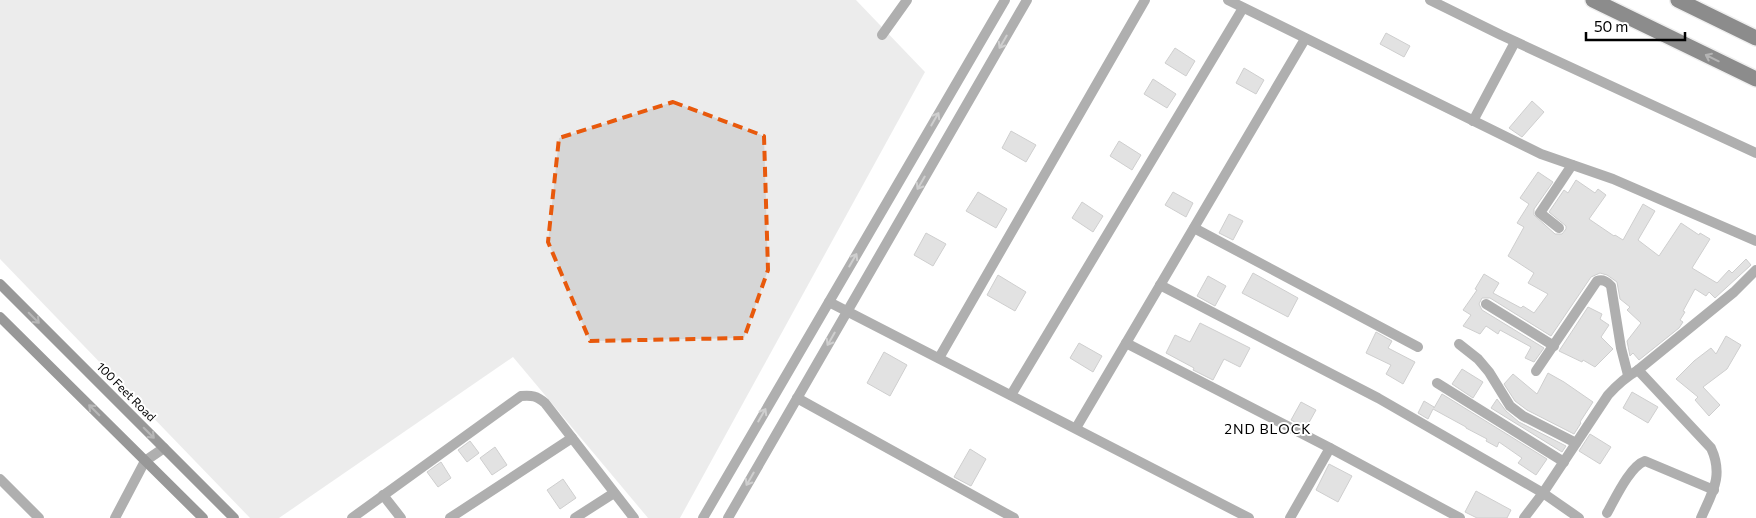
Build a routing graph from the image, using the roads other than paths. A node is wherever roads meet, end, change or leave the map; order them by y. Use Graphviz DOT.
graph roads {
  1 [pos="907,0"];
  2 [pos="1005,0"];
  3 [pos="1027,0"];
  4 [pos="1145,0"];
  5 [pos="1228,0"];
  6 [pos="1430,0"];
  7 [pos="1593,0"];
  8 [pos="1678,0"];
  9 [pos="1243,8"];
  10 [pos="882,35"];
  11 [pos="1756,38"];
  12 [pos="1305,39"];
  13 [pos="1515,42"];
  14 [pos="1756,79"];
  15 [pos="1473,121"];
  16 [pos="1756,154"];
  17 [pos="1572,165"];
  18 [pos="1194,228"];
  19 [pos="1559,228"];
  20 [pos="1756,240"];
  21 [pos="1756,270"];
  22 [pos="0,284"];
  23 [pos="1160,285"];
  24 [pos="829,302"];
  25 [pos="1486,304"];
  26 [pos="847,311"];
  27 [pos="0,318"];
  28 [pos="1126,343"];
  29 [pos="1459,344"];
  30 [pos="1554,346"];
  31 [pos="1418,347"];
  32 [pos="940,358"];
  33 [pos="1638,370"];
  34 [pos="1536,371"];
  35 [pos="1628,376"];
  36 [pos="1437,383"];
  37 [pos="1011,395"];
  38 [pos="796,398"];
  39 [pos="1076,428"];
  40 [pos="572,438"];
  41 [pos="1576,443"];
  42 [pos="164,448"];
  43 [pos="1330,448"];
  44 [pos="145,461"];
  45 [pos="1564,462"];
  46 [pos="0,479"];
  47 [pos="1714,490"];
  48 [pos="614,493"];
  49 [pos="1543,493"];
  50 [pos="383,495"];
  51 [pos="1607,513"];
  52 [pos="34,516"];
  53 [pos="115,518"];
  54 [pos="203,518"];
  55 [pos="234,518"];
  56 [pos="352,518"];
  57 [pos="401,518"];
  58 [pos="450,518"];
  59 [pos="575,518"];
  60 [pos="634,518"];
  61 [pos="703,518"];
  62 [pos="728,518"];
  63 [pos="1014,518"];
  64 [pos="1249,518"];
  65 [pos="1290,518"];
  66 [pos="1460,518"];
  67 [pos="1524,518"];
  68 [pos="1579,518"];
  69 [pos="1701,518"];
  1 -- 10 [label="street"];
  24 -- 2 [label="street, one-way"];
  3 -- 26 [label="street, one-way"];
  4 -- 32 [label="street"];
  5 -- 9 [label="street"];
  6 -- 13 [label="street"];
  14 -- 7 [label="highway, one-way"];
  8 -- 11 [label="highway"];
  9 -- 12 [label="street"];
  9 -- 37 [label="street"];
  12 -- 15 [label="street"];
  12 -- 18 [label="street"];
  13 -- 15 [label="street"];
  13 -- 16 [label="street"];
  15 -- 17 [label="street"];
  17 -- 19 [label="street"];
  17 -- 20 [label="street"];
  18 -- 23 [label="street"];
  18 -- 31 [label="street"];
  21 -- 33 [label="street"];
  22 -- 42 [label="main road, 100 Feet Road, one-way"];
  23 -- 28 [label="street"];
  23 -- 49 [label="street"];
  24 -- 26 [label="street"];
  61 -- 24 [label="street, one-way"];
  25 -- 30 [label="street"];
  26 -- 32 [label="street"];
  26 -- 38 [label="street, one-way"];
  44 -- 27 [label="main road, one-way"];
  28 -- 39 [label="street"];
  28 -- 43 [label="street"];
  29 -- 41 [label="street"];
  30 -- 34 [label="street"];
  30 -- 35 [label="street"];
  32 -- 37 [label="street"];
  33 -- 35 [label="street"];
  33 -- 47 [label="street"];
  35 -- 41 [label="street"];
  36 -- 45 [label="street"];
  37 -- 39 [label="street"];
  38 -- 62 [label="street, one-way"];
  38 -- 63 [label="street"];
  39 -- 64 [label="street"];
  40 -- 48 [label="street"];
  40 -- 50 [label="street"];
  40 -- 58 [label="street"];
  41 -- 45 [label="street"];
  42 -- 44 [label="street"];
  42 -- 55 [label="main road, 100 Feet Road"];
  43 -- 65 [label="street"];
  43 -- 66 [label="street"];
  44 -- 53 [label="street"];
  44 -- 54 [label="main road"];
  45 -- 49 [label="street"];
  46 -- 52 [label="street"];
  47 -- 51 [label="street"];
  47 -- 69 [label="street"];
  48 -- 59 [label="street"];
  48 -- 60 [label="street"];
  49 -- 67 [label="street"];
  49 -- 68 [label="street"];
  50 -- 56 [label="street"];
  50 -- 57 [label="street"];
}
